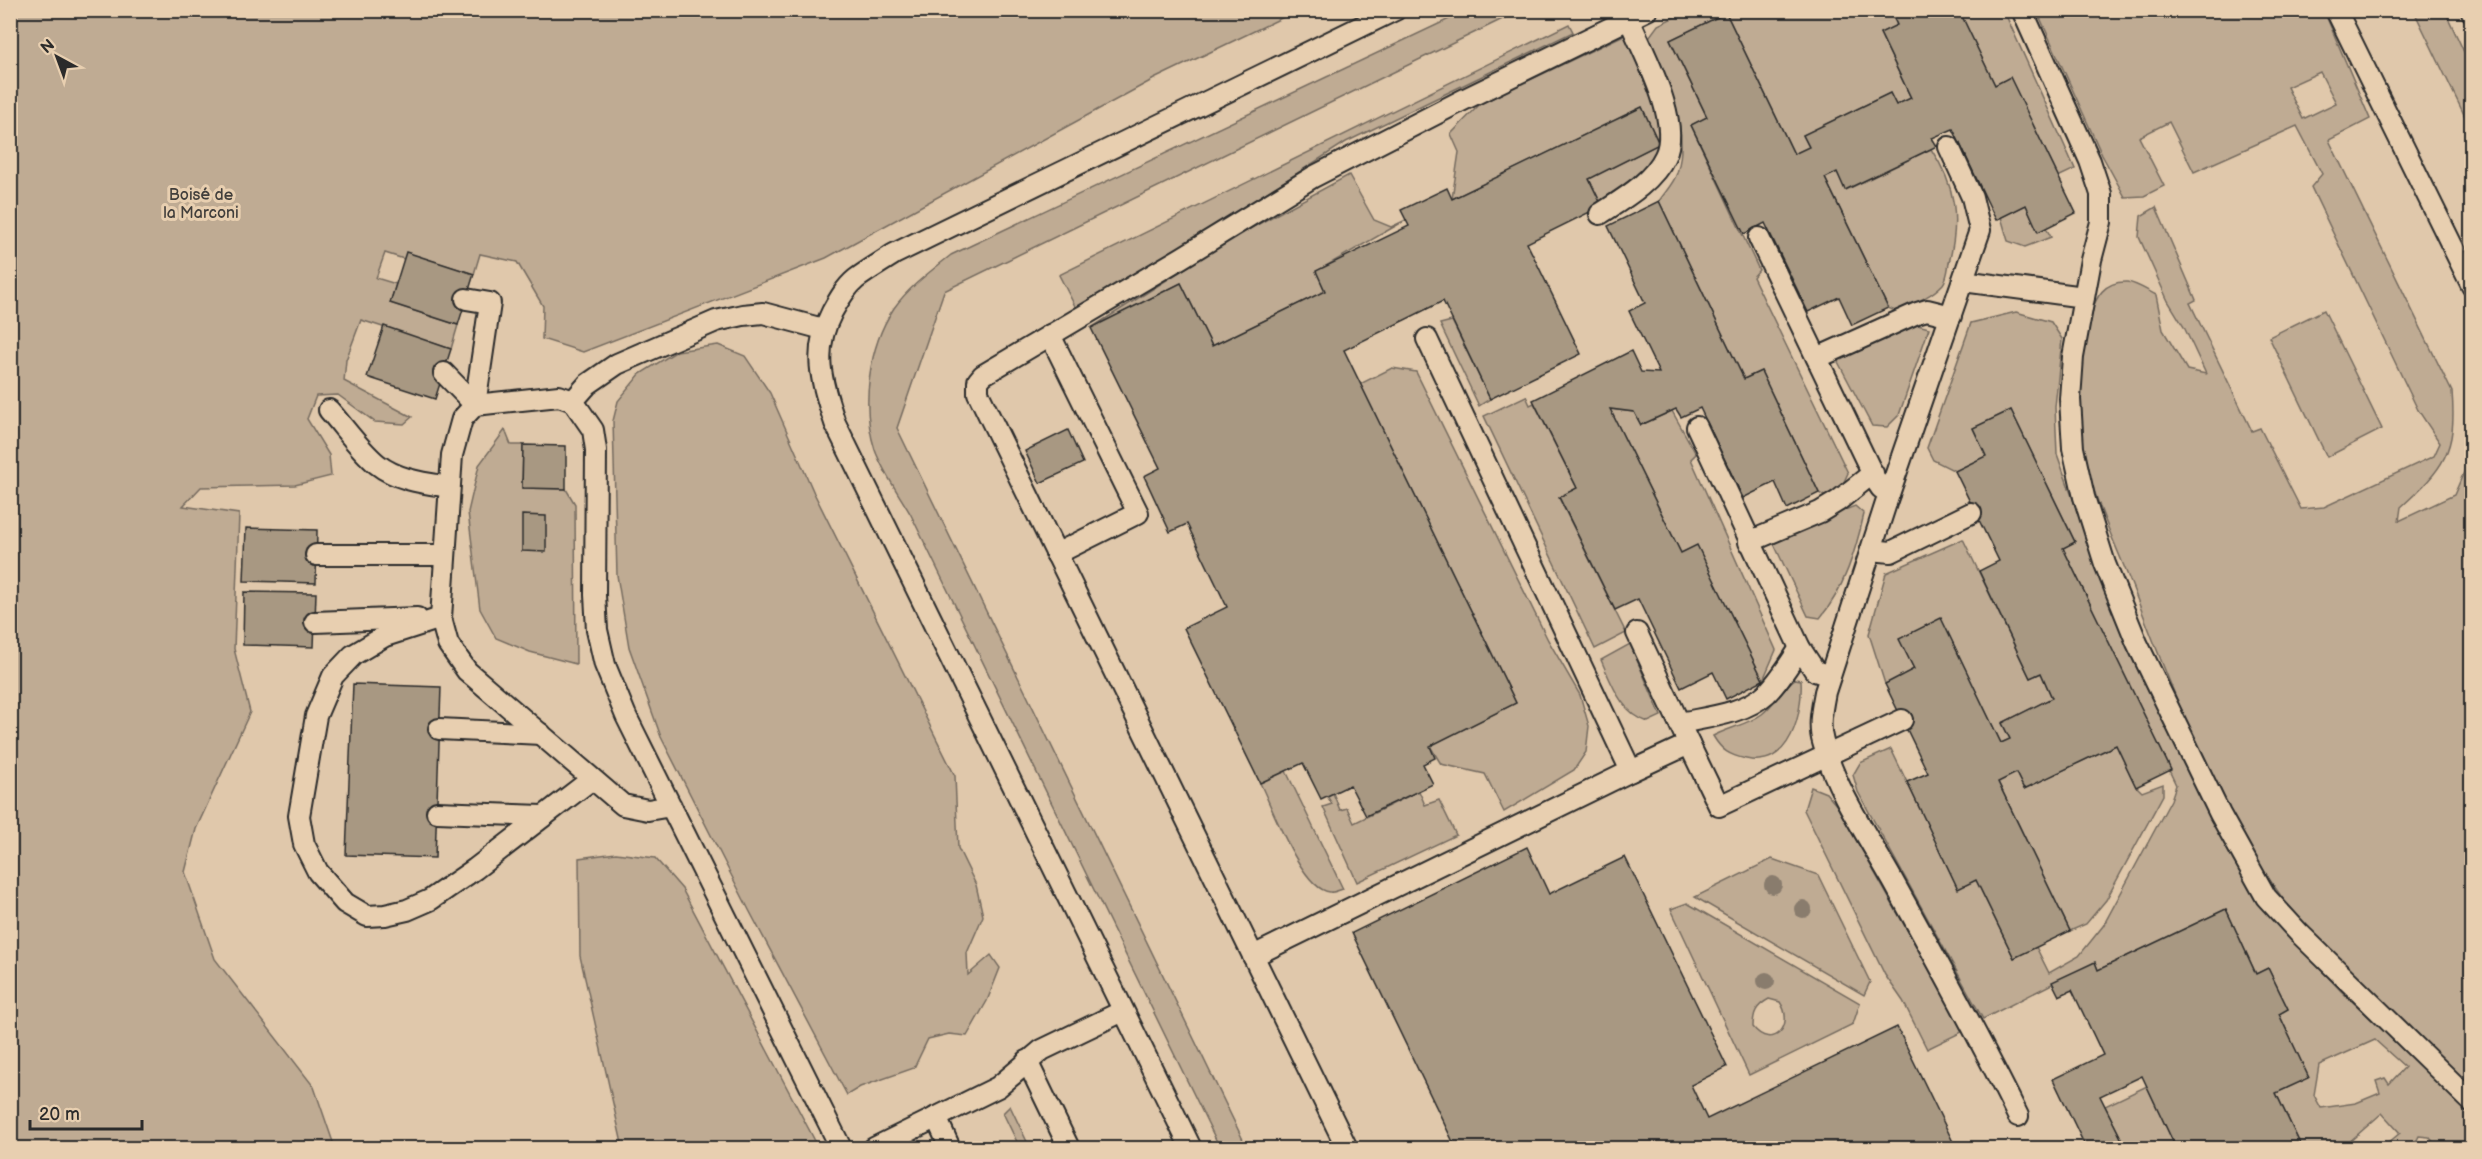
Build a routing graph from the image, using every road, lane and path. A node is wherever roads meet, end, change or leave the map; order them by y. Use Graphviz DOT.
graph roads {
  1 [pos="1395,10"];
  2 [pos="2022,10"];
  3 [pos="2336,10"];
  4 [pos="1638,15"];
  5 [pos="1949,147"];
  6 [pos="1600,214"];
  7 [pos="1759,237"];
  8 [pos="1963,281"];
  9 [pos="2472,286"];
  10 [pos="2084,297"];
  11 [pos="466,299"];
  12 [pos="1951,316"];
  13 [pos="823,329"];
  14 [pos="1050,335"];
  15 [pos="1427,339"];
  16 [pos="1817,358"];
  17 [pos="444,374"];
  18 [pos="573,401"];
  19 [pos="475,405"];
  20 [pos="329,410"];
  21 [pos="1697,428"];
  22 [pos="1873,473"];
  23 [pos="449,487"];
  24 [pos="1889,494"];
  25 [pos="1971,513"];
  26 [pos="1749,542"];
  27 [pos="1871,550"];
  28 [pos="1056,554"];
  29 [pos="316,555"];
  30 [pos="445,555"];
  31 [pos="441,618"];
  32 [pos="315,622"];
  33 [pos="1637,633"];
  34 [pos="1800,648"];
  35 [pos="1830,676"];
  36 [pos="1902,720"];
  37 [pos="1680,723"];
  38 [pos="439,729"];
  39 [pos="541,734"];
  40 [pos="1689,744"];
  41 [pos="1827,756"];
  42 [pos="1631,771"];
  43 [pos="592,779"];
  44 [pos="671,806"];
  45 [pos="437,812"];
  46 [pos="543,816"];
  47 [pos="1253,956"];
  48 [pos="1123,1011"];
  49 [pos="1028,1061"];
  50 [pos="2472,1102"];
  51 [pos="2018,1116"];
  52 [pos="936,1117"];
  53 [pos="841,1149"];
  54 [pos="874,1149"];
  55 [pos="950,1149"];
  56 [pos="1069,1149"];
  57 [pos="1191,1149"];
  58 [pos="1347,1149"];
  1 -- 13 [label="lane"];
  2 -- 10 [label="lane"];
  3 -- 9 [label="lane"];
  4 -- 6 [label="lane"];
  4 -- 14 [label="lane"];
  5 -- 8 [label="lane"];
  7 -- 16 [label="lane"];
  8 -- 10 [label="lane"];
  8 -- 12 [label="lane"];
  10 -- 50 [label="lane"];
  11 -- 19 [label="lane"];
  12 -- 16 [label="lane"];
  12 -- 24 [label="lane"];
  13 -- 18 [label="lane"];
  13 -- 48 [label="lane"];
  14 -- 28 [label="lane"];
  14 -- 28 [label="lane"];
  15 -- 42 [label="lane"];
  16 -- 22 [label="lane"];
  17 -- 19 [label="lane"];
  18 -- 19 [label="lane"];
  18 -- 44 [label="lane"];
  19 -- 23 [label="lane"];
  20 -- 23 [label="lane"];
  21 -- 26 [label="lane"];
  22 -- 24 [label="lane"];
  22 -- 26 [label="lane"];
  23 -- 30 [label="lane"];
  24 -- 27 [label="lane"];
  25 -- 27 [label="lane"];
  26 -- 34 [label="lane"];
  27 -- 35 [label="lane"];
  28 -- 47 [label="lane"];
  29 -- 30 [label="lane"];
  30 -- 31 [label="lane"];
  31 -- 32 [label="lane"];
  31 -- 39 [label="lane"];
  31 -- 46 [label="lane"];
  33 -- 37 [label="lane"];
  34 -- 35 [label="lane"];
  34 -- 37 [label="lane"];
  35 -- 41 [label="lane"];
  36 -- 41 [label="lane"];
  37 -- 40 [label="lane"];
  38 -- 39 [label="lane"];
  39 -- 43 [label="lane"];
  40 -- 41 [label="lane"];
  40 -- 42 [label="lane"];
  41 -- 51 [label="lane"];
  42 -- 47 [label="lane"];
  43 -- 44 [label="lane"];
  43 -- 46 [label="lane"];
  44 -- 53 [label="lane"];
  45 -- 46 [label="lane"];
  47 -- 58 [label="lane"];
  48 -- 49 [label="lane"];
  48 -- 57 [label="lane"];
  49 -- 52 [label="lane"];
  49 -- 56 [label="lane"];
  52 -- 54 [label="lane"];
  52 -- 55 [label="lane"];
}
